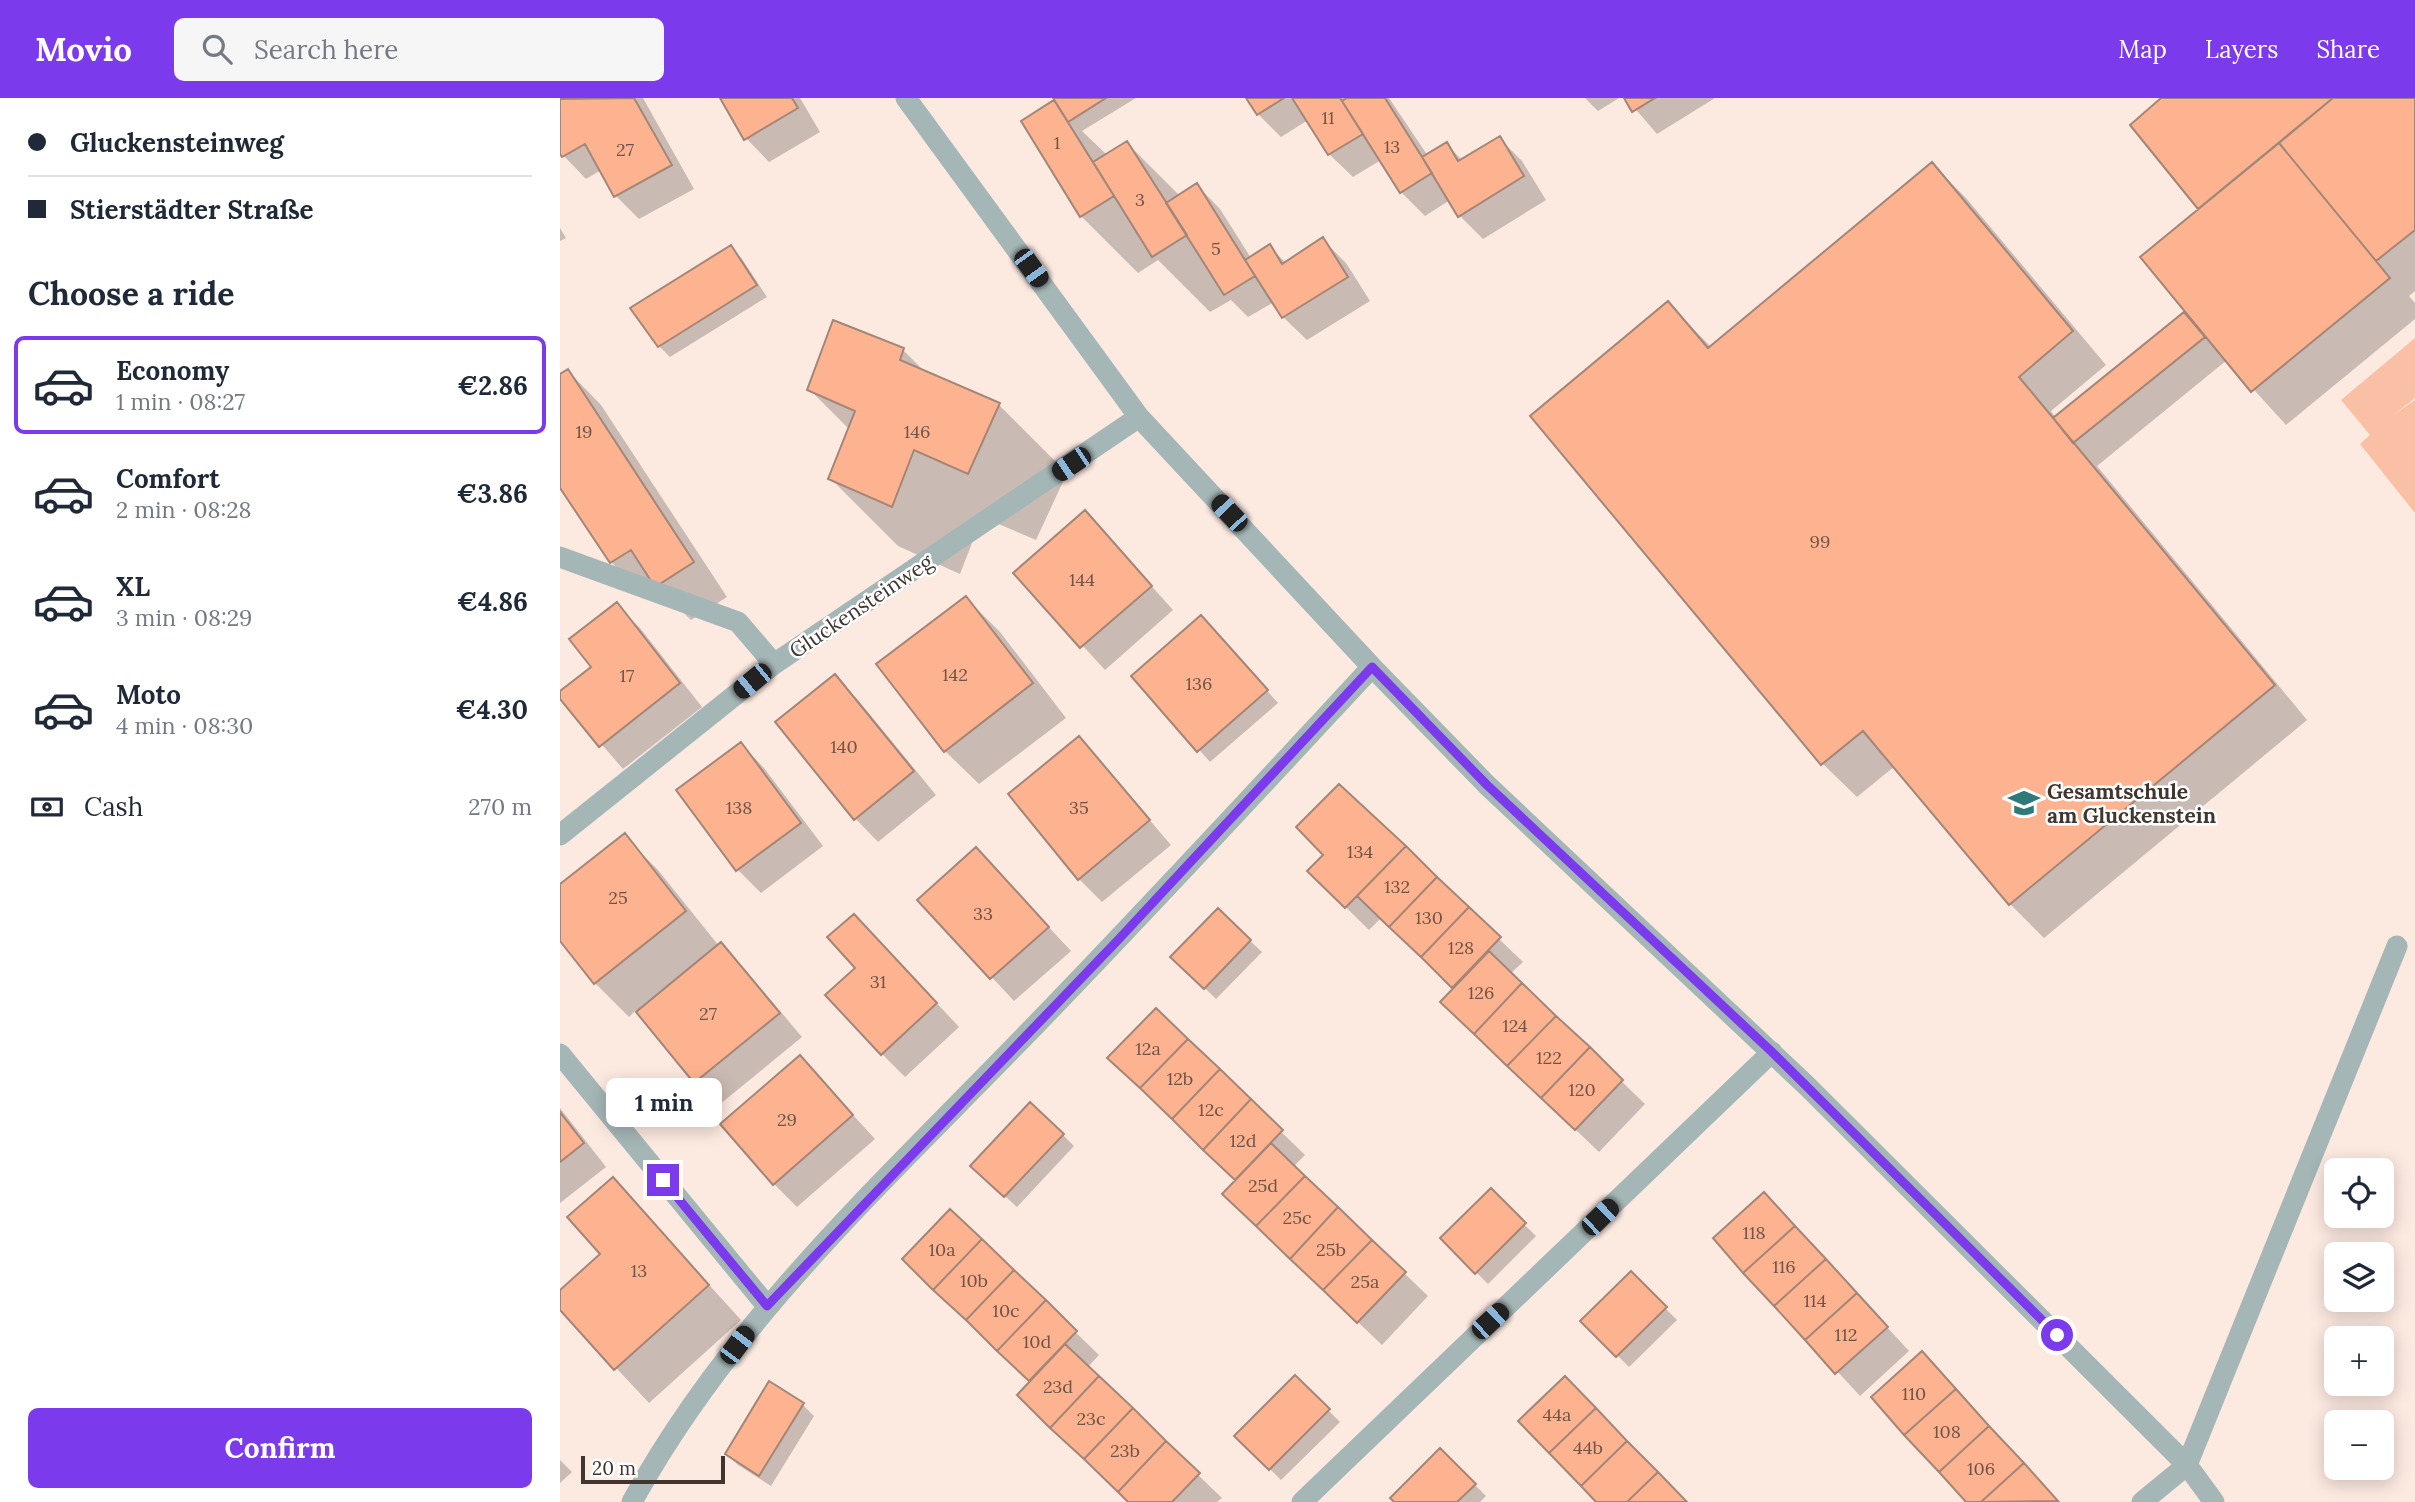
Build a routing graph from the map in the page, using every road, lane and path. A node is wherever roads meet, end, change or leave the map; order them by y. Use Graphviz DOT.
graph roads {
  1 [pos="906,98"];
  2 [pos="1139,417"];
  3 [pos="560,556"];
  4 [pos="774,664"];
  5 [pos="1372,667"];
  6 [pos="560,835"];
  7 [pos="2397,946"];
  8 [pos="1772,1052"];
  9 [pos="560,1054"];
  10 [pos="767,1306"];
  11 [pos="2187,1465"];
  12 [pos="632,1502"];
  13 [pos="1302,1502"];
  14 [pos="2142,1502"];
  15 [pos="2214,1502"];
  1 -- 2 [label="street"];
  2 -- 4 [label="street, Gluckensteinweg"];
  2 -- 5 [label="street"];
  3 -- 4 [label="street"];
  4 -- 6 [label="street, Gluckensteinweg"];
  5 -- 8 [label="street"];
  5 -- 10 [label="street"];
  7 -- 11 [label="street"];
  8 -- 11 [label="street"];
  8 -- 13 [label="street"];
  9 -- 10 [label="street"];
  10 -- 12 [label="street"];
  11 -- 14 [label="street"];
  11 -- 15 [label="street"];
}
